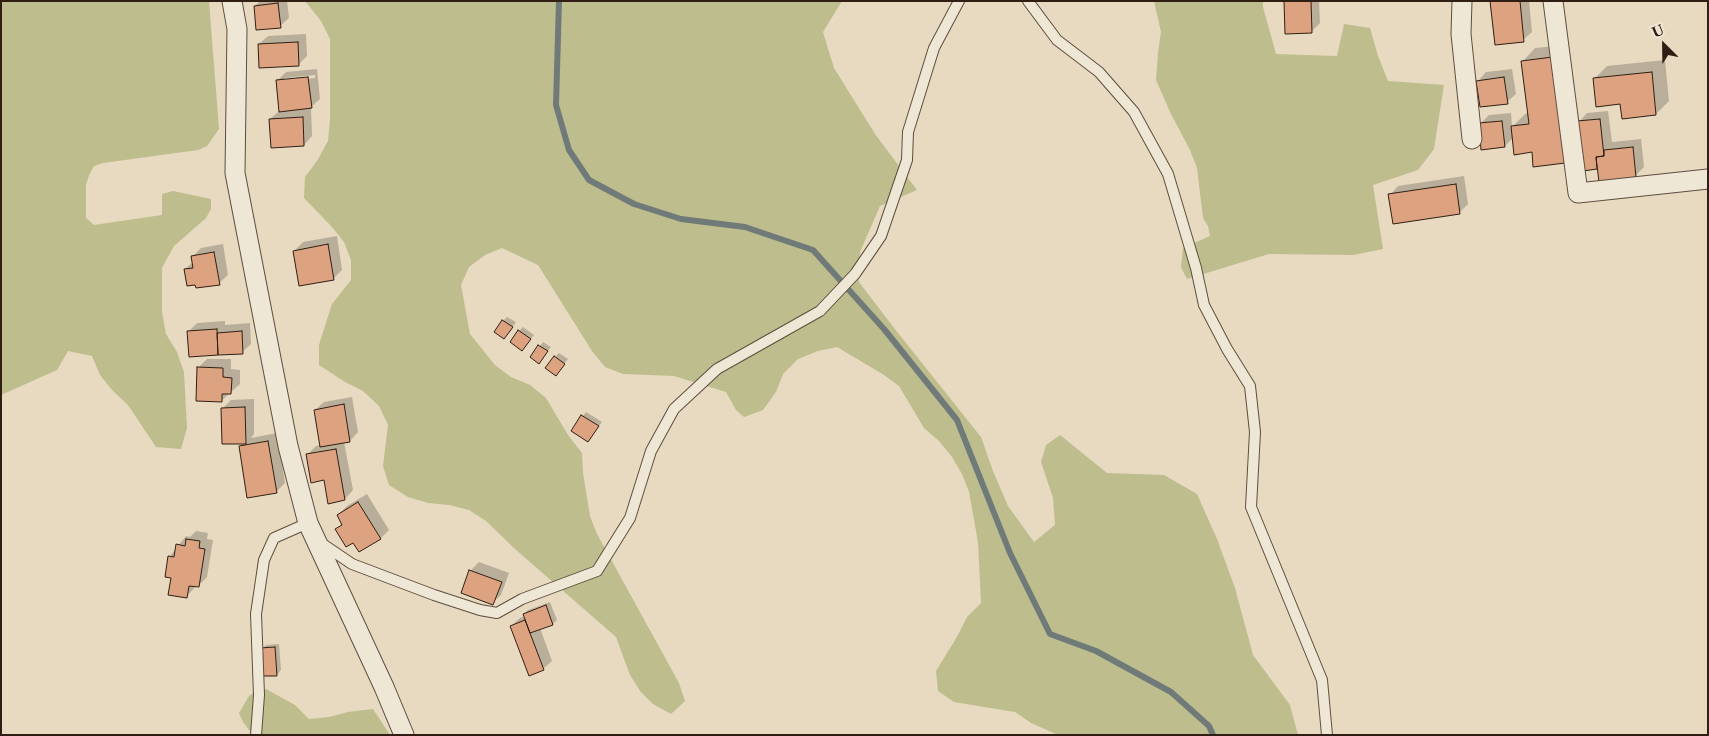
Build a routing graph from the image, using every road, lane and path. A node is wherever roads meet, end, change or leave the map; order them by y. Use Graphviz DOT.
graph roads {
  1 [pos="232,1"];
  2 [pos="959,1"];
  3 [pos="1028,1"];
  4 [pos="1462,1"];
  5 [pos="1553,1"];
  6 [pos="1472,139"];
  7 [pos="1708,179"];
  8 [pos="312,531"];
  9 [pos="256,735"];
  10 [pos="404,735"];
  11 [pos="1327,735"];
  1 -- 8 [label="street"];
  2 -- 8 [label="lane"];
  3 -- 11 [label="lane"];
  4 -- 6 [label="street"];
  5 -- 7 [label="street"];
  8 -- 9 [label="lane"];
  8 -- 10 [label="street"];
}
